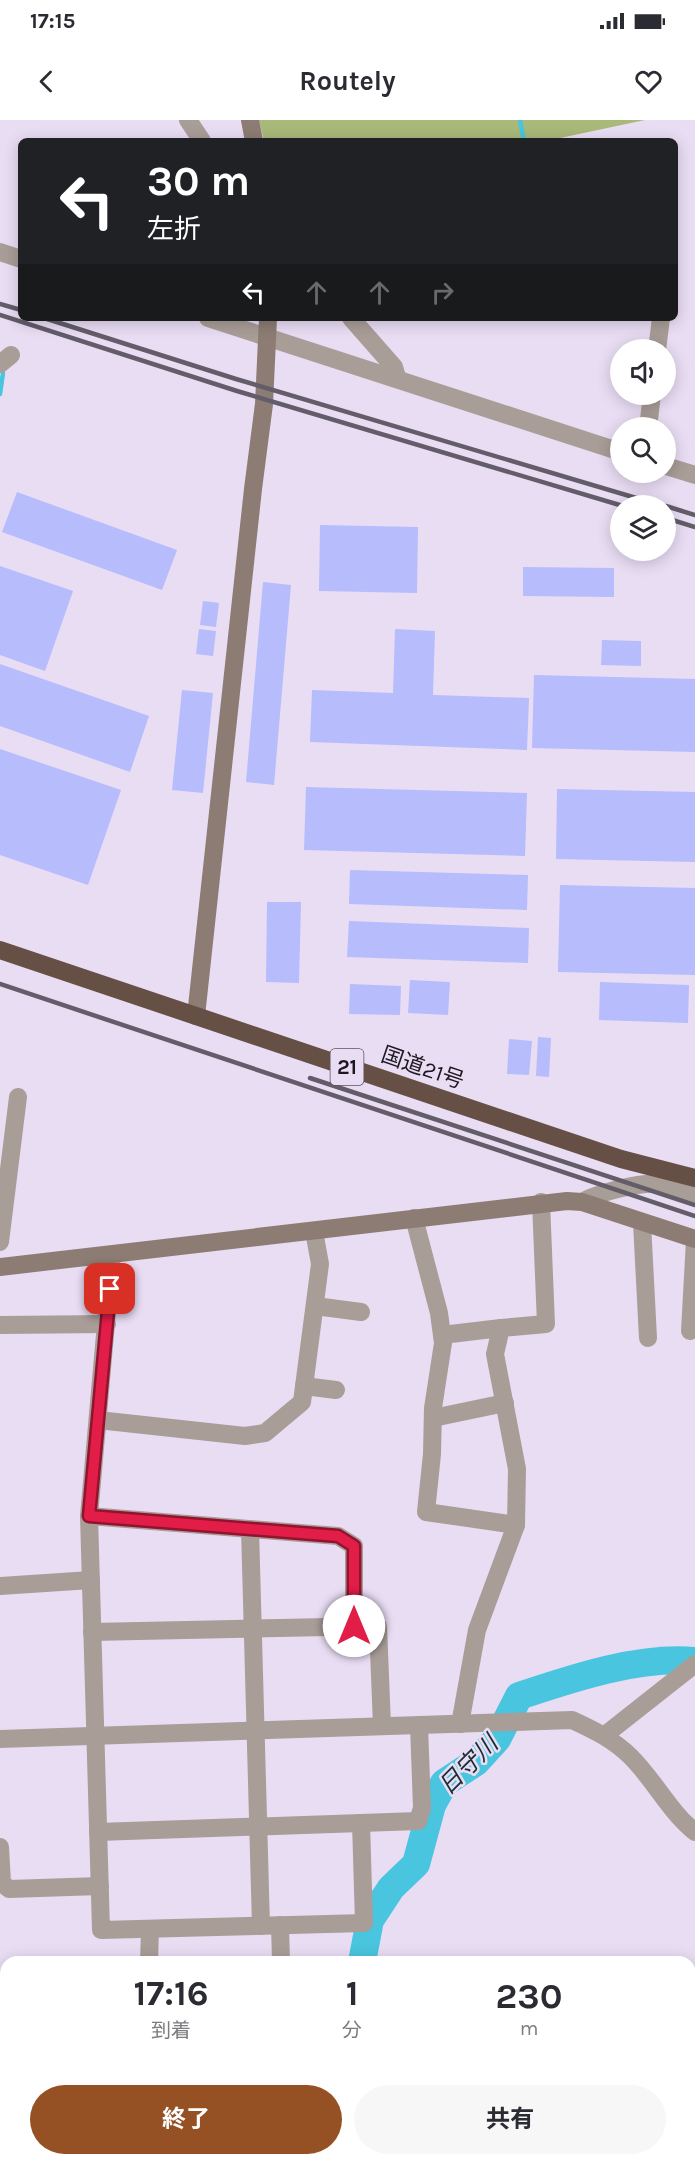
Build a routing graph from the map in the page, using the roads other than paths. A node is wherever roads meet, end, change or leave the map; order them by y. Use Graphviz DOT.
graph roads {
  1 [pos="188,120"];
  2 [pos="250,120"];
  3 [pos="200,138"];
  4 [pos="253,138"];
  5 [pos="0,252"];
  6 [pos="18,258"];
  7 [pos="217,321"];
  8 [pos="268,321"];
  9 [pos="354,321"];
  10 [pos="661,321"];
  11 [pos="268,337"];
  12 [pos="658,339"];
  13 [pos="397,377"];
  14 [pos="610,448"];
  15 [pos="676,469"];
  16 [pos="695,475"];
  17 [pos="0,950"];
  18 [pos="196,1016"];
  19 [pos="18,1097"];
  20 [pos="695,1178"];
  21 [pos="695,1194"];
  22 [pos="541,1202"];
  23 [pos="582,1202"];
  24 [pos="414,1218"];
  25 [pos="642,1222"];
  26 [pos="314,1231"];
  27 [pos="695,1240"];
  28 [pos="0,1242"];
  29 [pos="112,1255"];
  30 [pos="0,1267"];
  31 [pos="315,1306"];
  32 [pos="361,1312"];
  33 [pos="0,1324"];
  34 [pos="107,1324"];
  35 [pos="501,1328"];
  36 [pos="690,1331"];
  37 [pos="442,1335"];
  38 [pos="648,1338"];
  39 [pos="304,1386"];
  40 [pos="336,1390"];
  41 [pos="505,1403"];
  42 [pos="433,1418"];
  43 [pos="98,1420"];
  44 [pos="89,1516"];
  45 [pos="516,1525"];
  46 [pos="250,1529"];
  47 [pos="91,1580"];
  48 [pos="0,1586"];
  49 [pos="354,1626"];
  50 [pos="253,1629"];
  51 [pos="92,1632"];
  52 [pos="695,1664"];
  53 [pos="460,1724"];
  54 [pos="419,1725"];
  55 [pos="382,1726"];
  56 [pos="255,1731"];
  57 [pos="604,1735"];
  58 [pos="95,1736"];
  59 [pos="0,1739"];
  60 [pos="362,1823"];
  61 [pos="258,1826"];
  62 [pos="98,1832"];
  63 [pos="695,1832"];
  64 [pos="0,1847"];
  65 [pos="100,1886"];
  66 [pos="280,1925"];
  67 [pos="261,1926"];
  68 [pos="150,1929"];
  69 [pos="149,1956"];
  70 [pos="281,1956"];
  1 -- 3 [label="street"];
  2 -- 4 [label="street"];
  5 -- 6 [label="street"];
  7 -- 11 [label="street"];
  8 -- 11 [label="street"];
  9 -- 13 [label="street"];
  10 -- 12 [label="street"];
  11 -- 13 [label="street"];
  11 -- 18 [label="street"];
  13 -- 14 [label="street"];
  15 -- 16 [label="street"];
  17 -- 18 [label="highway, 国道21号 / 21"];
  18 -- 20 [label="highway, 国道21号 / 21"];
  19 -- 28 [label="street"];
  21 -- 23 [label="street"];
  22 -- 23 [label="street"];
  22 -- 24 [label="street"];
  22 -- 35 [label="street"];
  23 -- 25 [label="street"];
  24 -- 26 [label="street"];
  24 -- 37 [label="street"];
  25 -- 27 [label="street"];
  25 -- 38 [label="street"];
  26 -- 29 [label="street"];
  26 -- 31 [label="street"];
  27 -- 36 [label="street"];
  29 -- 30 [label="street"];
  29 -- 34 [label="street"];
  31 -- 32 [label="street"];
  31 -- 39 [label="street"];
  33 -- 34 [label="street"];
  34 -- 43 [label="street"];
  35 -- 37 [label="street"];
  35 -- 41 [label="street"];
  37 -- 42 [label="street"];
  39 -- 40 [label="street"];
  39 -- 43 [label="street"];
  41 -- 42 [label="street"];
  41 -- 45 [label="street"];
  42 -- 45 [label="street"];
  43 -- 44 [label="street"];
  44 -- 46 [label="street"];
  44 -- 47 [label="street"];
  45 -- 53 [label="street"];
  46 -- 49 [label="street"];
  46 -- 50 [label="street"];
  47 -- 48 [label="street"];
  47 -- 51 [label="street"];
  49 -- 50 [label="street"];
  49 -- 55 [label="street"];
  50 -- 51 [label="street"];
  50 -- 56 [label="street"];
  51 -- 58 [label="street"];
  52 -- 57 [label="street"];
  53 -- 54 [label="street"];
  53 -- 57 [label="street"];
  54 -- 55 [label="street"];
  54 -- 60 [label="street"];
  55 -- 56 [label="street"];
  56 -- 58 [label="street"];
  56 -- 61 [label="street"];
  57 -- 63 [label="street"];
  58 -- 59 [label="street"];
  58 -- 62 [label="street"];
  60 -- 61 [label="street"];
  60 -- 66 [label="street"];
  61 -- 62 [label="street"];
  61 -- 67 [label="street"];
  62 -- 65 [label="street"];
  64 -- 65 [label="street"];
  65 -- 68 [label="street"];
  66 -- 67 [label="street"];
  66 -- 70 [label="street"];
  67 -- 68 [label="street"];
  68 -- 69 [label="street"];
}
